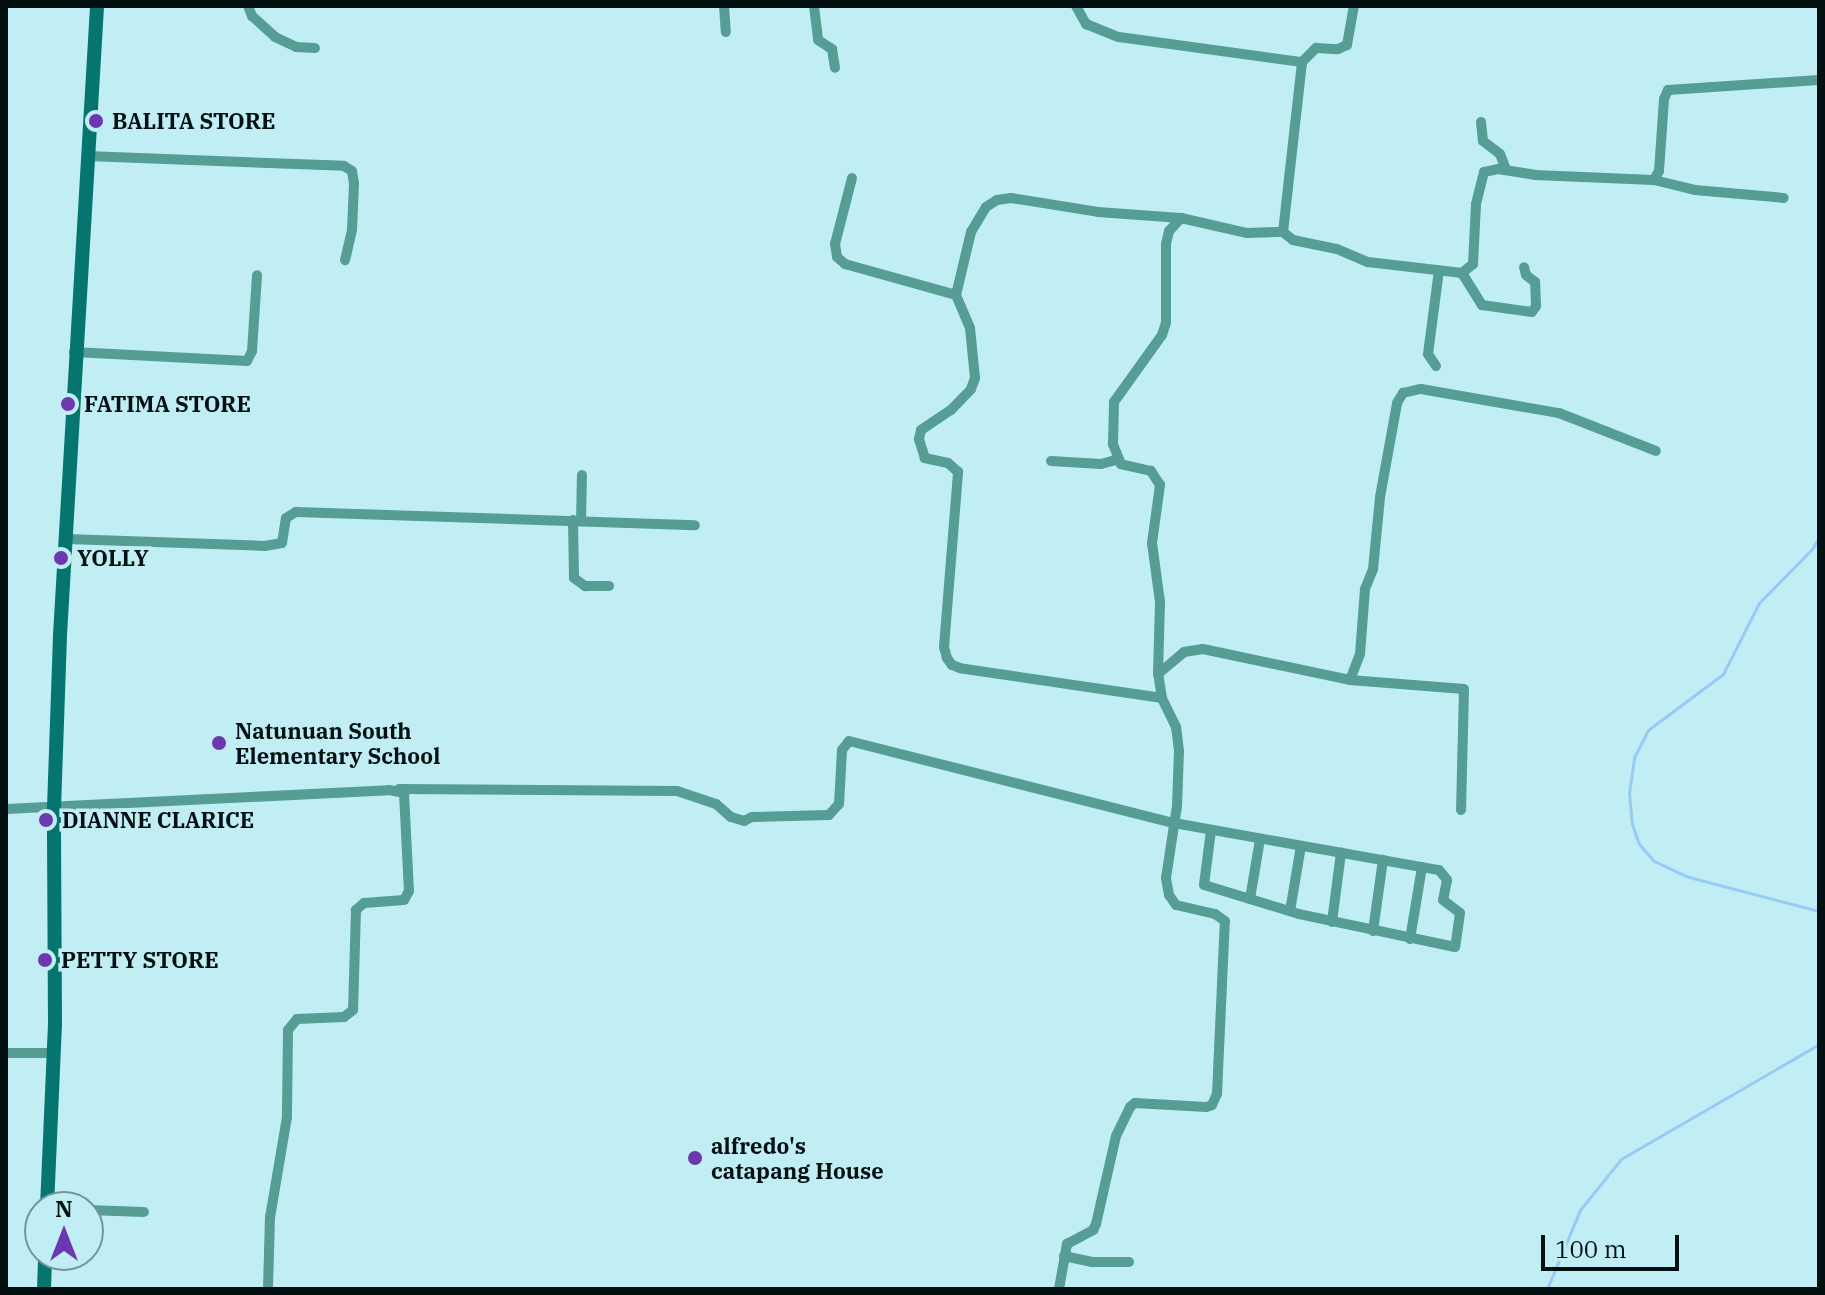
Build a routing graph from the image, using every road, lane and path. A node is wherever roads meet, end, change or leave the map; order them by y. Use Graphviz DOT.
graph roads {
  1 [pos="97,6"];
  2 [pos="248,6"];
  3 [pos="724,6"];
  4 [pos="814,6"];
  5 [pos="1076,6"];
  6 [pos="1354,6"];
  7 [pos="726,32"];
  8 [pos="315,48"];
  9 [pos="1302,62"];
  10 [pos="835,68"];
  11 [pos="1819,80"];
  12 [pos="1481,122"];
  13 [pos="87,156"];
  14 [pos="1506,170"];
  15 [pos="852,178"];
  16 [pos="1654,180"];
  17 [pos="1784,198"];
  18 [pos="1181,218"];
  19 [pos="1283,232"];
  20 [pos="345,260"];
  21 [pos="1524,267"];
  22 [pos="1439,271"];
  23 [pos="1462,273"];
  24 [pos="257,275"];
  25 [pos="956,295"];
  26 [pos="74,352"];
  27 [pos="1436,366"];
  28 [pos="1656,451"];
  29 [pos="1116,460"];
  30 [pos="1051,461"];
  31 [pos="582,475"];
  32 [pos="577,520"];
  33 [pos="695,525"];
  34 [pos="67,539"];
  35 [pos="609,586"];
  36 [pos="1158,674"];
  37 [pos="1350,680"];
  38 [pos="1162,698"];
  39 [pos="399,789"];
  40 [pos="54,808"];
  41 [pos="6,809"];
  42 [pos="1461,810"];
  43 [pos="1174,823"];
  44 [pos="1211,830"];
  45 [pos="1260,839"];
  46 [pos="1301,846"];
  47 [pos="1341,853"];
  48 [pos="1383,860"];
  49 [pos="1422,867"];
  50 [pos="1250,899"];
  51 [pos="1290,911"];
  52 [pos="1332,922"];
  53 [pos="1373,931"];
  54 [pos="1410,939"];
  55 [pos="6,1053"];
  56 [pos="53,1053"];
  57 [pos="48,1191"];
  58 [pos="104,1211"];
  59 [pos="144,1212"];
  60 [pos="1064,1256"];
  61 [pos="1129,1262"];
  62 [pos="268,1289"];
  63 [pos="1059,1289"];
  1 -- 13 [label="street"];
  2 -- 8 [label="street"];
  3 -- 7 [label="street"];
  4 -- 10 [label="street"];
  5 -- 9 [label="street"];
  6 -- 9 [label="street"];
  9 -- 19 [label="street"];
  11 -- 16 [label="street"];
  12 -- 14 [label="street"];
  13 -- 20 [label="street"];
  13 -- 26 [label="street"];
  14 -- 16 [label="street"];
  14 -- 23 [label="street"];
  15 -- 25 [label="street"];
  16 -- 17 [label="street"];
  18 -- 19 [label="street"];
  18 -- 25 [label="street"];
  18 -- 29 [label="street"];
  19 -- 22 [label="street"];
  21 -- 23 [label="street"];
  22 -- 23 [label="street"];
  22 -- 27 [label="street"];
  24 -- 26 [label="street"];
  25 -- 38 [label="street"];
  26 -- 34 [label="street"];
  28 -- 37 [label="street"];
  29 -- 30 [label="street"];
  29 -- 36 [label="street"];
  31 -- 32 [label="street"];
  32 -- 33 [label="street"];
  32 -- 34 [label="street"];
  32 -- 35 [label="street"];
  34 -- 40 [label="street"];
  36 -- 37 [label="street"];
  36 -- 38 [label="street"];
  37 -- 42 [label="street"];
  38 -- 43 [label="street"];
  39 -- 40 [label="street"];
  39 -- 43 [label="street"];
  39 -- 62 [label="street"];
  40 -- 41 [label="street"];
  40 -- 56 [label="street"];
  43 -- 44 [label="street"];
  43 -- 60 [label="street"];
  44 -- 45 [label="street"];
  44 -- 50 [label="street"];
  45 -- 46 [label="street"];
  45 -- 50 [label="street"];
  46 -- 47 [label="street"];
  46 -- 51 [label="street"];
  47 -- 48 [label="street"];
  47 -- 52 [label="street"];
  48 -- 49 [label="street"];
  48 -- 53 [label="street"];
  49 -- 54 [label="street"];
  49 -- 54 [label="street"];
  50 -- 51 [label="street"];
  51 -- 52 [label="street"];
  52 -- 53 [label="street"];
  53 -- 54 [label="street"];
  55 -- 56 [label="street"];
  56 -- 57 [label="street"];
  58 -- 59 [label="street"];
  60 -- 61 [label="street"];
  60 -- 63 [label="street"];
}
